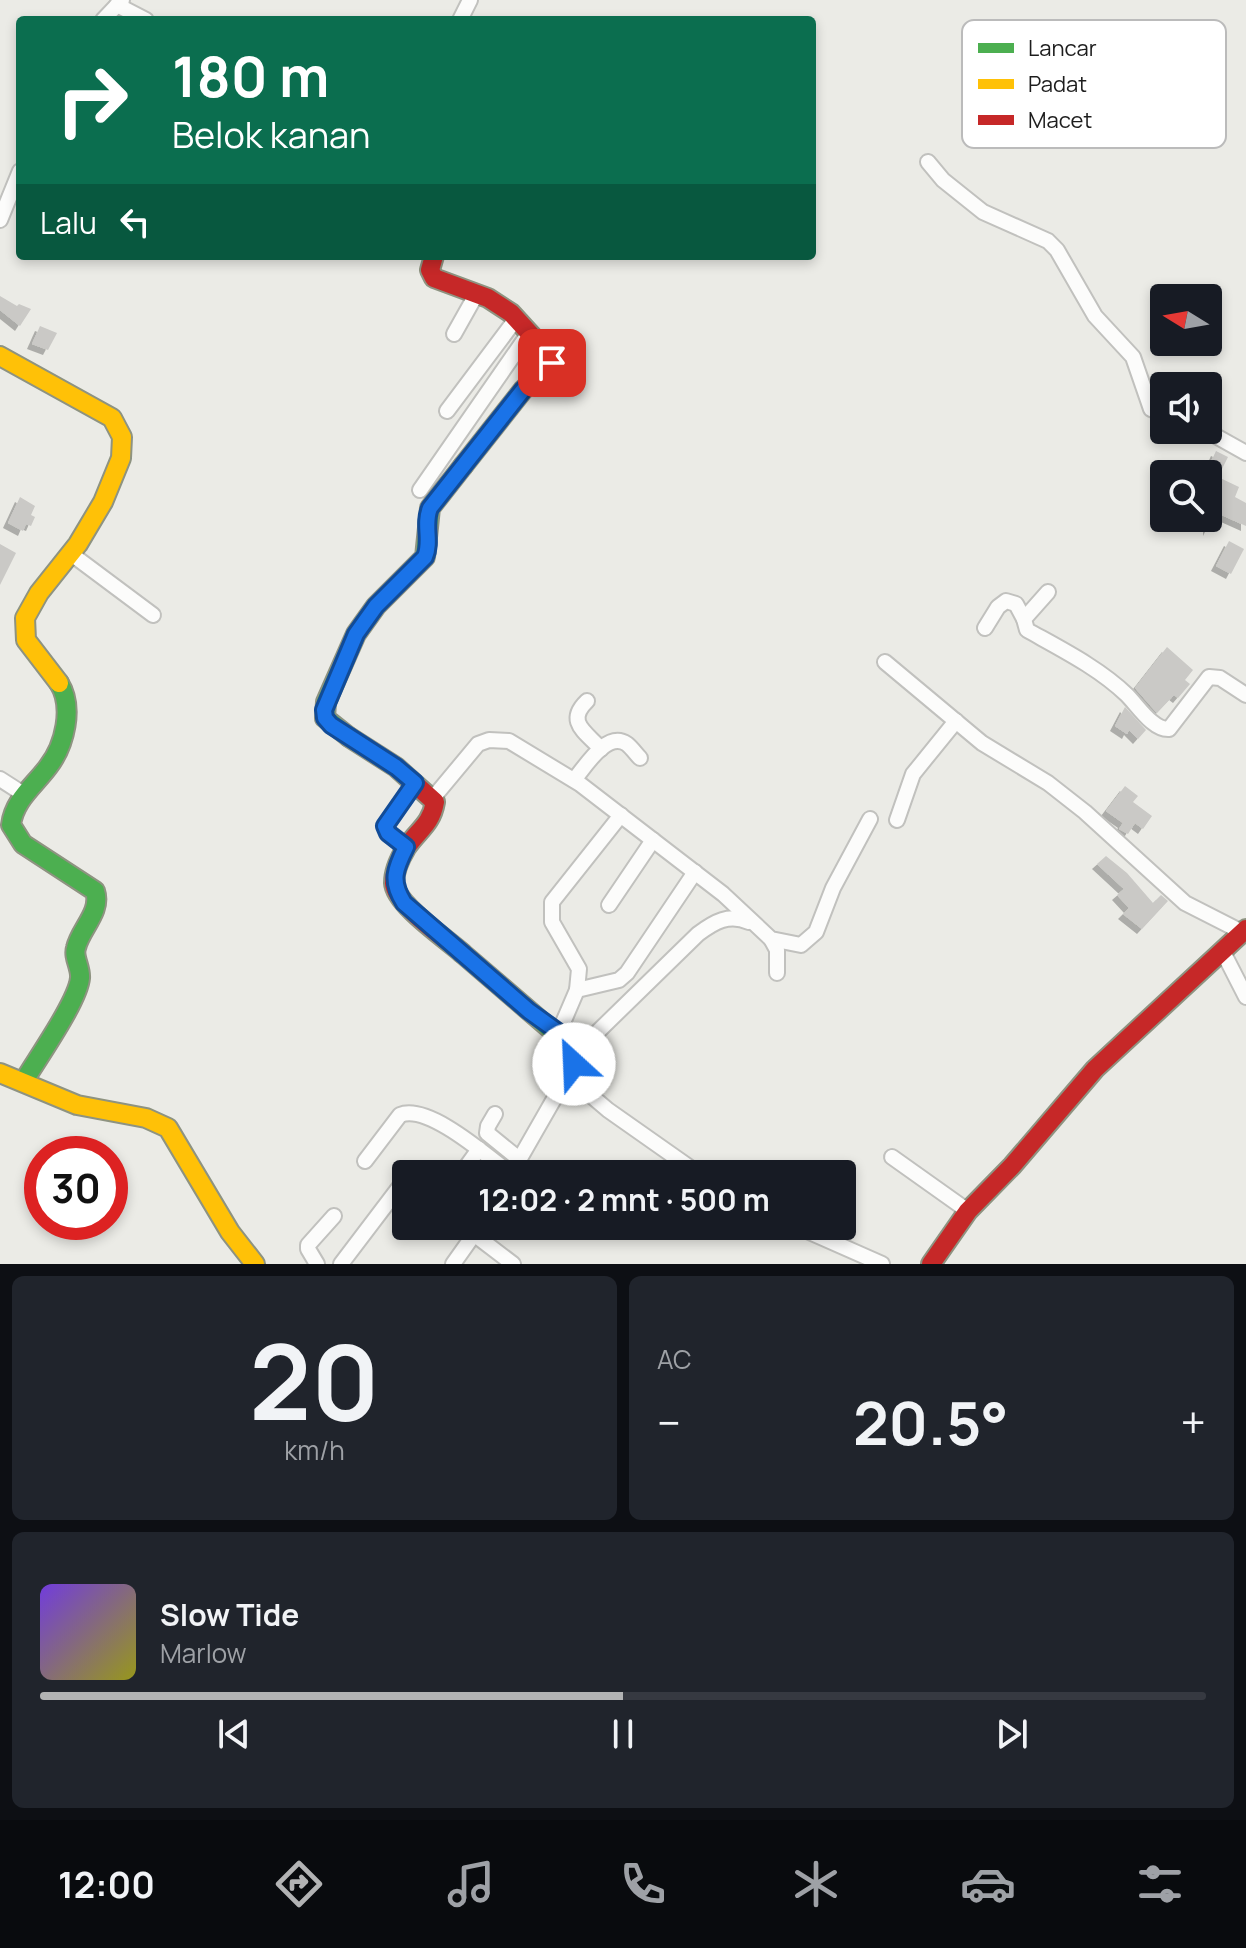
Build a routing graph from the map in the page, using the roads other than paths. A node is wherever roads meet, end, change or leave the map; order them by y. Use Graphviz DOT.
graph roads {
  1 [pos="119,2"];
  2 [pos="140,16"];
  3 [pos="928,162"];
  4 [pos="16,181"];
  5 [pos="0,220"];
  6 [pos="433,260"];
  7 [pos="477,293"];
  8 [pos="516,319"];
  9 [pos="529,333"];
  10 [pos="454,334"];
  11 [pos="0,356"];
  12 [pos="1150,406"];
  13 [pos="447,411"];
  14 [pos="1222,440"];
  15 [pos="1246,453"];
  16 [pos="420,490"];
  17 [pos="70,553"];
  18 [pos="1048,592"];
  19 [pos="153,615"];
  20 [pos="1024,619"];
  21 [pos="985,628"];
  22 [pos="885,662"];
  23 [pos="1246,695"];
  24 [pos="587,701"];
  25 [pos="956,721"];
  26 [pos="601,749"];
  27 [pos="640,758"];
  28 [pos="0,779"];
  29 [pos="574,780"];
  30 [pos="415,783"];
  31 [pos="25,795"];
  32 [pos="433,798"];
  33 [pos="621,815"];
  34 [pos="870,819"];
  35 [pos="897,820"];
  36 [pos="653,840"];
  37 [pos="406,847"];
  38 [pos="695,872"];
  39 [pos="609,905"];
  40 [pos="753,924"];
  41 [pos="1245,931"];
  42 [pos="771,939"];
  43 [pos="1223,952"];
  44 [pos="777,973"];
  45 [pos="577,990"];
  46 [pos="1246,997"];
  47 [pos="559,1032"];
  48 [pos="578,1051"];
  49 [pos="0,1073"];
  50 [pos="568,1076"];
  51 [pos="24,1081"];
  52 [pos="495,1114"];
  53 [pos="479,1149"];
  54 [pos="892,1157"];
  55 [pos="519,1159"];
  56 [pos="471,1160"];
  57 [pos="679,1160"];
  58 [pos="365,1161"];
  59 [pos="392,1197"];
  60 [pos="968,1211"];
  61 [pos="334,1216"];
  62 [pos="470,1240"];
  63 [pos="488,1240"];
  64 [pos="828,1240"];
  65 [pos="255,1264"];
  66 [pos="317,1264"];
  67 [pos="341,1264"];
  68 [pos="453,1264"];
  69 [pos="513,1264"];
  70 [pos="882,1264"];
  71 [pos="931,1264"];
  1 -- 2 [label="street"];
  3 -- 12 [label="street"];
  4 -- 5 [label="street"];
  6 -- 7 [label="street"];
  7 -- 8 [label="street"];
  7 -- 10 [label="street"];
  8 -- 9 [label="street"];
  8 -- 13 [label="street"];
  9 -- 16 [label="street"];
  9 -- 30 [label="street"];
  11 -- 17 [label="street"];
  14 -- 15 [label="street"];
  17 -- 19 [label="street"];
  17 -- 31 [label="street"];
  18 -- 20 [label="street"];
  20 -- 21 [label="street"];
  20 -- 23 [label="street"];
  22 -- 25 [label="street"];
  24 -- 26 [label="street"];
  25 -- 35 [label="street"];
  25 -- 41 [label="street"];
  26 -- 27 [label="street"];
  26 -- 29 [label="street"];
  28 -- 31 [label="street"];
  29 -- 32 [label="street"];
  29 -- 33 [label="street"];
  30 -- 32 [label="street"];
  30 -- 37 [label="street"];
  31 -- 51 [label="street"];
  32 -- 37 [label="street"];
  33 -- 36 [label="street"];
  33 -- 45 [label="street"];
  34 -- 42 [label="street"];
  36 -- 38 [label="street"];
  36 -- 39 [label="street"];
  37 -- 47 [label="street"];
  38 -- 40 [label="street"];
  38 -- 45 [label="street"];
  40 -- 42 [label="street"];
  40 -- 48 [label="street"];
  41 -- 43 [label="street"];
  42 -- 44 [label="street"];
  43 -- 46 [label="street"];
  43 -- 60 [label="street"];
  45 -- 47 [label="street"];
  47 -- 48 [label="street"];
  48 -- 50 [label="street"];
  49 -- 51 [label="street"];
  50 -- 55 [label="street"];
  50 -- 57 [label="street"];
  51 -- 65 [label="street"];
  52 -- 55 [label="street"];
  53 -- 55 [label="street"];
  53 -- 56 [label="street"];
  53 -- 58 [label="street"];
  54 -- 60 [label="street"];
  59 -- 67 [label="street"];
  60 -- 71 [label="street"];
  61 -- 66 [label="street"];
  62 -- 68 [label="street"];
  63 -- 69 [label="street"];
  64 -- 70 [label="street"];
}
